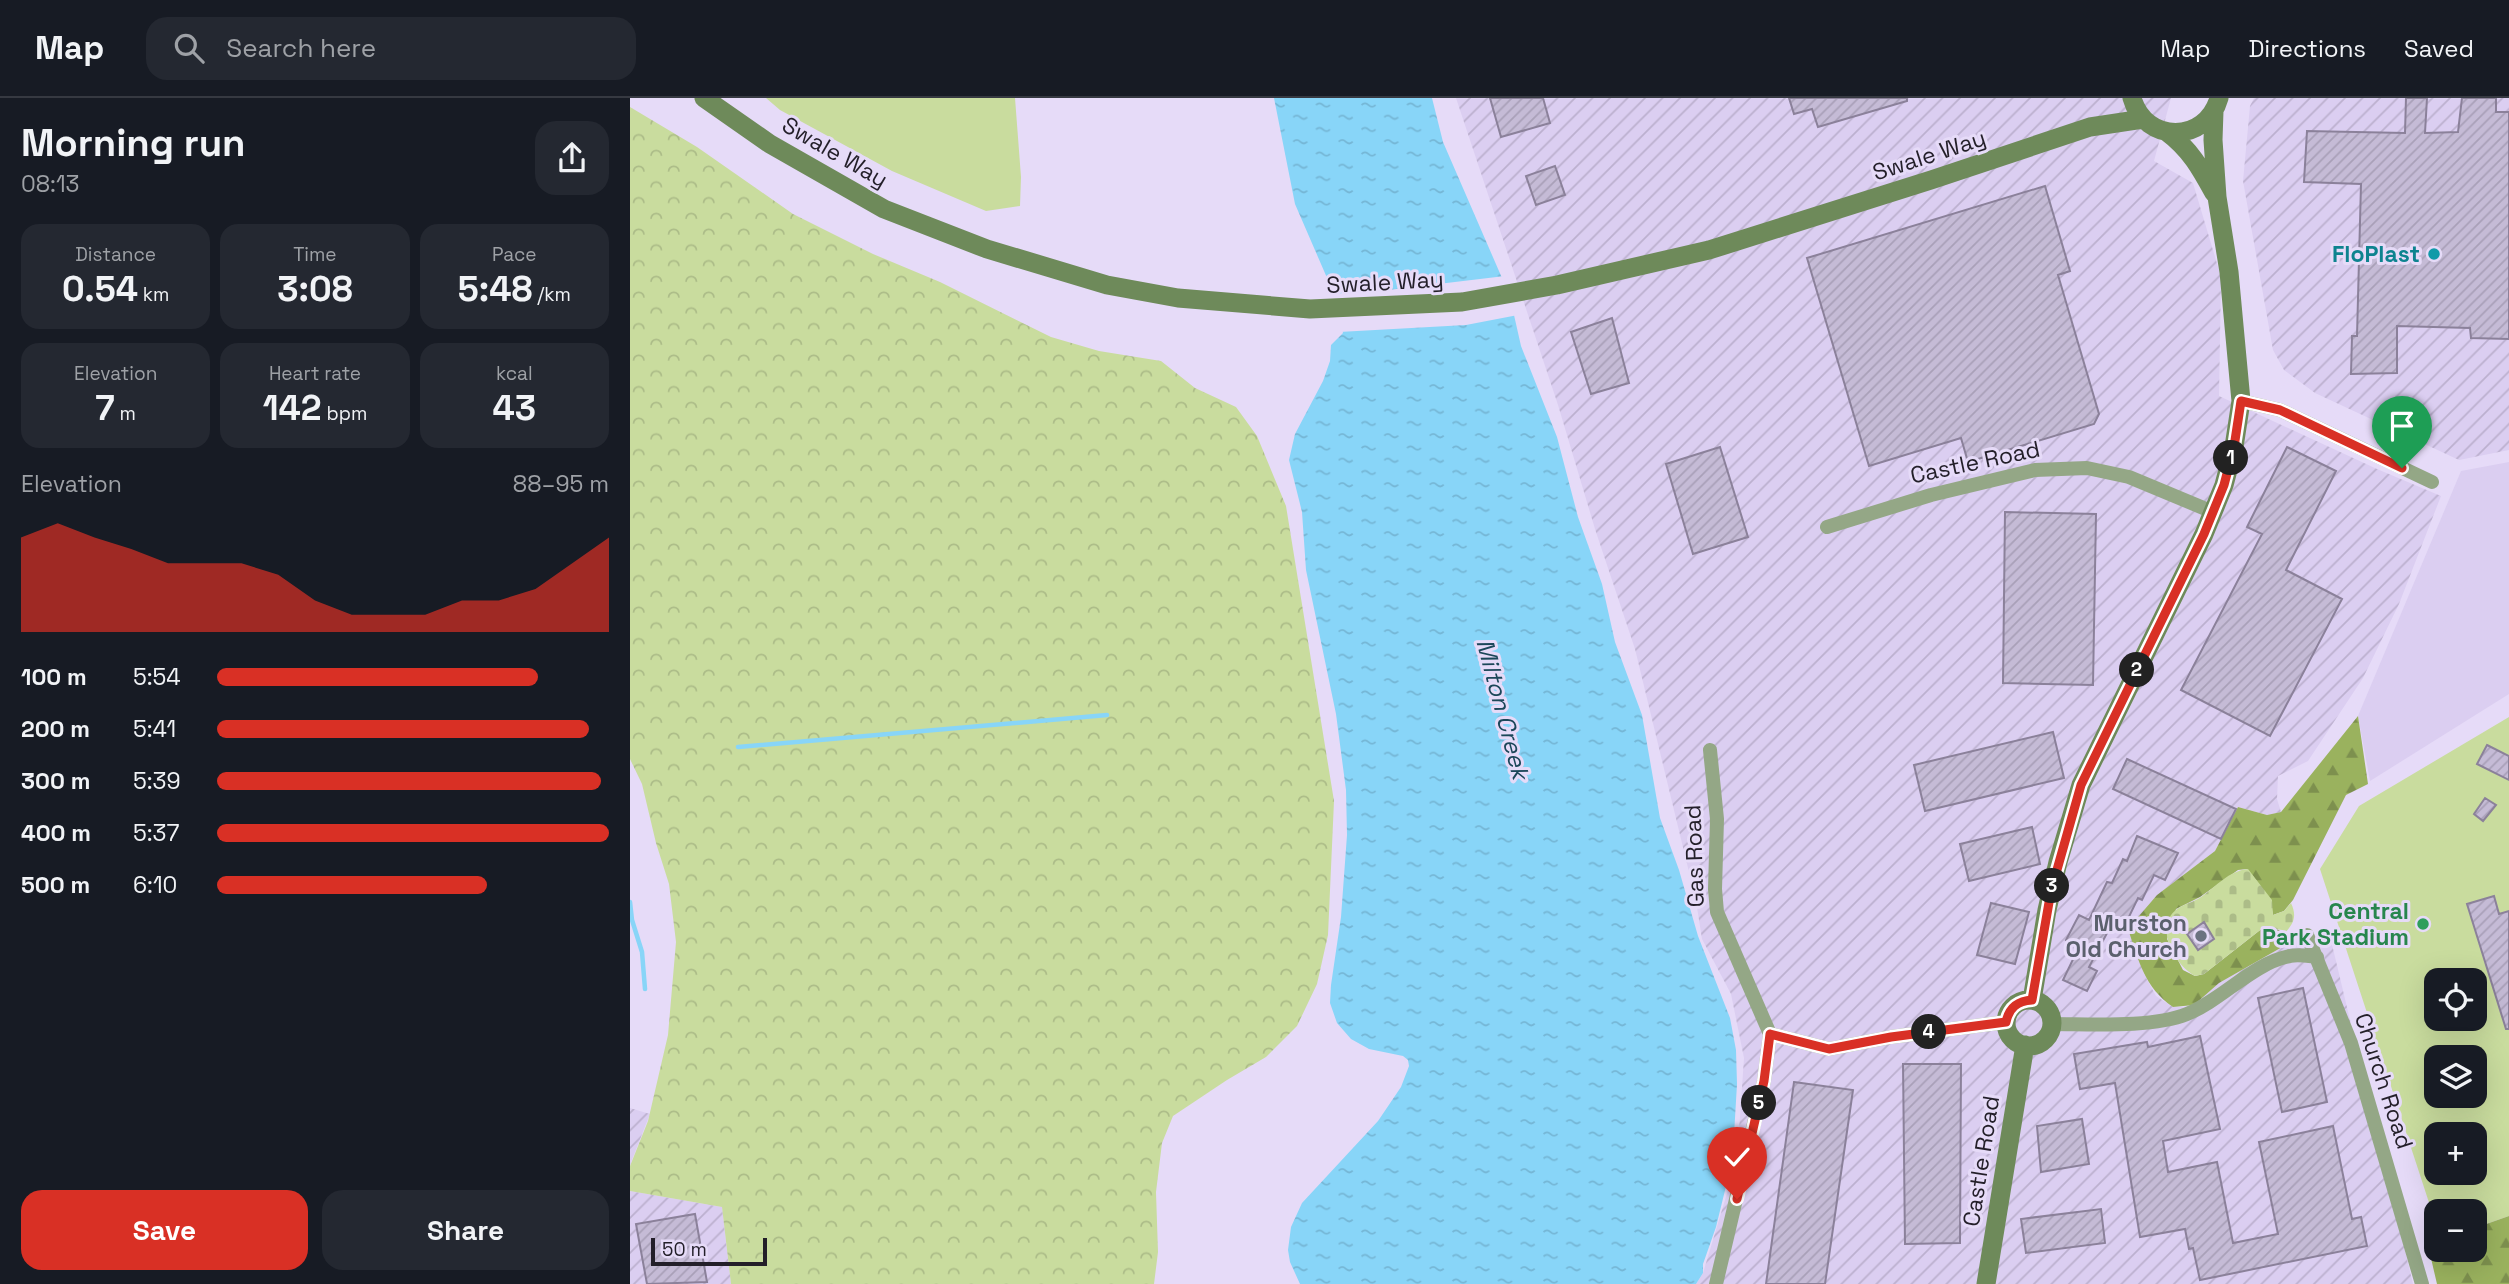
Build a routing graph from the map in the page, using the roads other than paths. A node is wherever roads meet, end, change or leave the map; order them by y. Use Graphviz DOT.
graph roads {
  1 [pos="704,98"];
  2 [pos="2124,98"];
  3 [pos="2132,98"];
  4 [pos="2217,105"];
  5 [pos="2143,119"];
  6 [pos="2090,127"];
  7 [pos="2168,132"];
  8 [pos="2217,197"];
  9 [pos="2241,401"];
  10 [pos="2431,482"];
  11 [pos="2213,512"];
  12 [pos="1827,527"];
  13 [pos="1710,750"];
  14 [pos="2307,934"];
  15 [pos="2317,957"];
  16 [pos="2032,1000"];
  17 [pos="2006,1022"];
  18 [pos="2052,1024"];
  19 [pos="1770,1034"];
  20 [pos="2025,1045"];
  21 [pos="1716,1284"];
  22 [pos="1986,1284"];
  23 [pos="2422,1284"];
  1 -- 6 [label="main road, Swale Way"];
  2 -- 6 [label="main road, Swale Way"];
  3 -- 5 [label="main road"];
  4 -- 7 [label="main road"];
  4 -- 8 [label="main road"];
  5 -- 6 [label="main road, Swale Way"];
  5 -- 7 [label="main road"];
  7 -- 8 [label="main road"];
  8 -- 9 [label="main road"];
  9 -- 10 [label="street"];
  9 -- 11 [label="main road"];
  11 -- 12 [label="street, Castle Road"];
  11 -- 16 [label="main road"];
  13 -- 19 [label="street, Gas Road"];
  14 -- 15 [label="street, Church Road"];
  15 -- 18 [label="street"];
  15 -- 23 [label="street, Church Road"];
  16 -- 17 [label="main road"];
  16 -- 18 [label="main road"];
  17 -- 19 [label="street"];
  17 -- 20 [label="main road"];
  18 -- 20 [label="main road"];
  19 -- 21 [label="street"];
  20 -- 22 [label="main road, Castle Road"];
}
